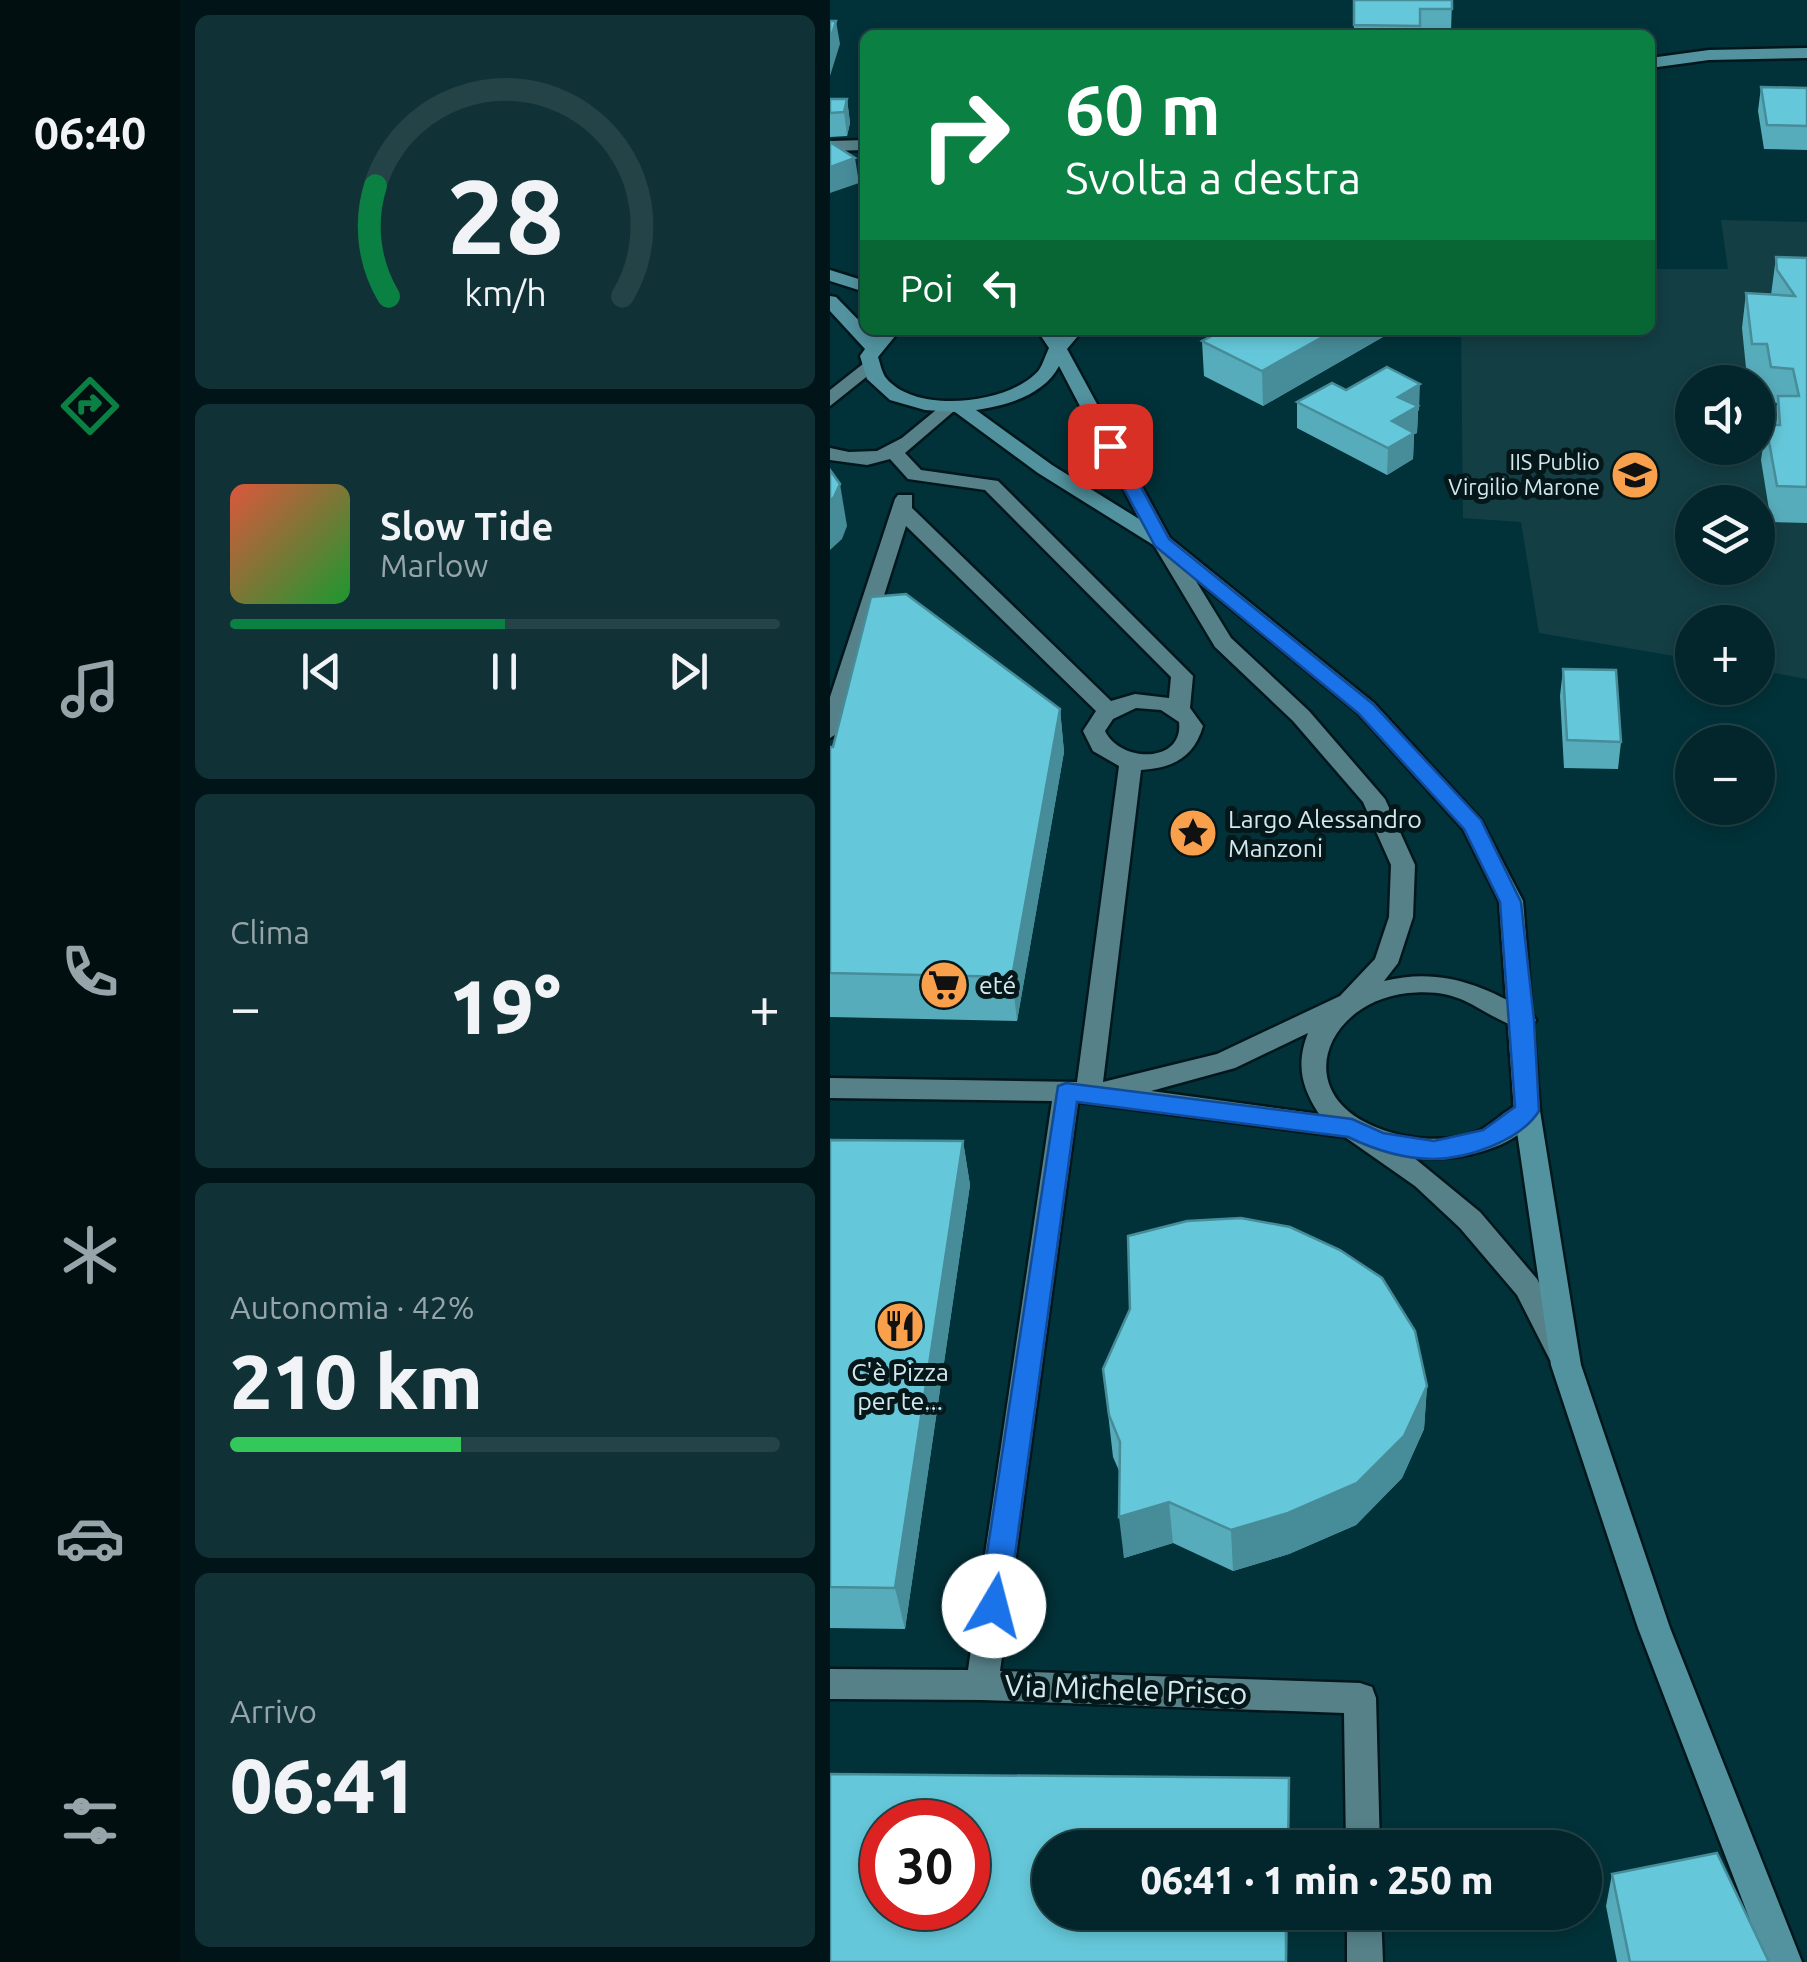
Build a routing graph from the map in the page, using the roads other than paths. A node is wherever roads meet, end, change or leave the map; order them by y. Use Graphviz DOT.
graph roads {
  1 [pos="1807,53"];
  2 [pos="1655,62"];
  3 [pos="860,145"];
  4 [pos="830,146"];
  5 [pos="830,274"];
  6 [pos="860,285"];
  7 [pos="830,301"];
  8 [pos="887,335"];
  9 [pos="1049,335"];
  10 [pos="1070,335"];
  11 [pos="1058,348"];
  12 [pos="871,356"];
  13 [pos="830,400"];
  14 [pos="954,407"];
  15 [pos="894,452"];
  16 [pos="830,454"];
  17 [pos="914,475"];
  18 [pos="901,509"];
  19 [pos="1162,542"];
  20 [pos="1178,708"];
  21 [pos="1108,711"];
  22 [pos="830,731"];
  23 [pos="1131,762"];
  24 [pos="1343,1006"];
  25 [pos="1523,1020"];
  26 [pos="830,1088"];
  27 [pos="1077,1092"];
  28 [pos="1527,1111"];
  29 [pos="1352,1128"];
  30 [pos="1566,1365"];
  31 [pos="830,1684"];
  32 [pos="982,1685"];
  33 [pos="1363,1830"];
  34 [pos="1364,1930"];
  35 [pos="1365,1962"];
  36 [pos="1784,1962"];
  1 -- 2 [label="main road"];
  3 -- 4 [label="street"];
  5 -- 6 [label="main road"];
  7 -- 12 [label="main road"];
  8 -- 12 [label="main road"];
  9 -- 11 [label="main road"];
  10 -- 11 [label="main road"];
  11 -- 14 [label="main road"];
  11 -- 19 [label="main road"];
  12 -- 13 [label="street"];
  12 -- 14 [label="main road"];
  14 -- 15 [label="street"];
  14 -- 19 [label="main road"];
  15 -- 16 [label="street"];
  15 -- 17 [label="street"];
  17 -- 18 [label="street"];
  17 -- 20 [label="street"];
  18 -- 21 [label="street"];
  18 -- 22 [label="street"];
  19 -- 24 [label="street"];
  19 -- 25 [label="main road"];
  20 -- 21 [label="street"];
  20 -- 23 [label="street"];
  21 -- 23 [label="street"];
  23 -- 27 [label="street, Via Michele Prisco"];
  24 -- 25 [label="street"];
  24 -- 27 [label="street"];
  24 -- 29 [label="street"];
  25 -- 28 [label="main road"];
  26 -- 27 [label="street"];
  27 -- 29 [label="street"];
  27 -- 32 [label="street, Via Michele Prisco"];
  28 -- 29 [label="street"];
  28 -- 30 [label="main road"];
  29 -- 30 [label="street"];
  30 -- 36 [label="main road"];
  31 -- 32 [label="street"];
  32 -- 33 [label="street, Via Michele Prisco"];
  34 -- 35 [label="street"];
}
